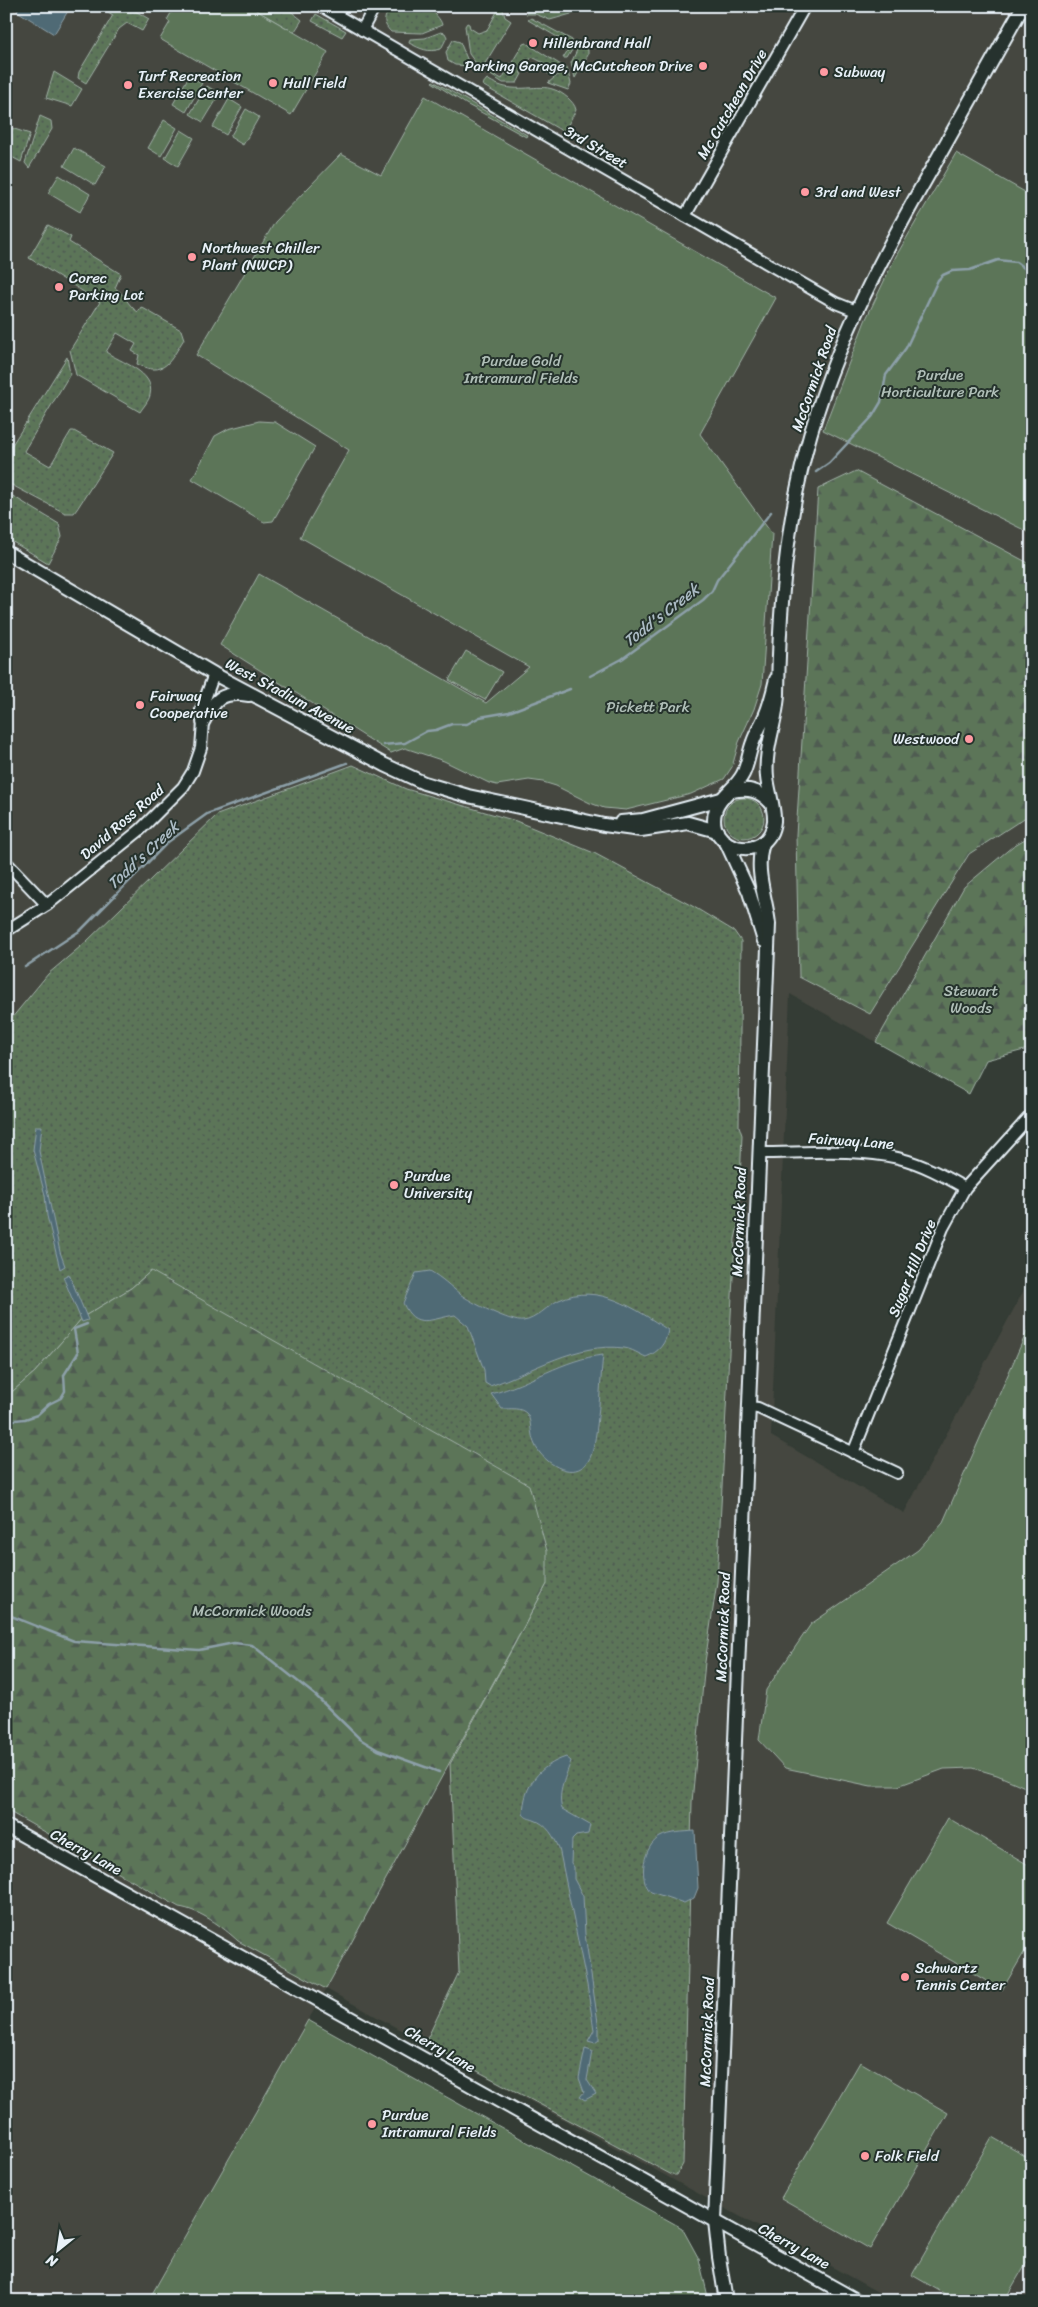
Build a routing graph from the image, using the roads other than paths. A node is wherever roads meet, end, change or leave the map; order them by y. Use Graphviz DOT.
graph roads {
  1 [pos="321,6"];
  2 [pos="375,6"];
  3 [pos="805,6"];
  4 [pos="1023,6"];
  5 [pos="362,30"];
  6 [pos="685,216"];
  7 [pos="856,311"];
  8 [pos="6,552"];
  9 [pos="214,674"];
  10 [pos="776,679"];
  11 [pos="254,696"];
  12 [pos="203,722"];
  13 [pos="726,795"];
  14 [pos="771,803"];
  15 [pos="579,819"];
  16 [pos="717,831"];
  17 [pos="726,842"];
  18 [pos="763,843"];
  19 [pos="6,862"];
  20 [pos="47,905"];
  21 [pos="6,931"];
  22 [pos="766,954"];
  23 [pos="1032,1114"];
  24 [pos="759,1153"];
  25 [pos="965,1188"];
  26 [pos="748,1407"];
  27 [pos="853,1453"];
  28 [pos="897,1473"];
  29 [pos="6,1826"];
  30 [pos="715,2221"];
  31 [pos="726,2301"];
  32 [pos="858,2301"];
  1 -- 5 [label="street, 3rd Street"];
  2 -- 5 [label="street"];
  3 -- 6 [label="street, Mc Cutcheon Drive"];
  4 -- 7 [label="street, McCormick Road"];
  5 -- 6 [label="street, 3rd Street"];
  6 -- 7 [label="street, 3rd Street"];
  7 -- 10 [label="street, McCormick Road"];
  8 -- 9 [label="street, West Stadium Avenue"];
  9 -- 11 [label="street, West Stadium Avenue"];
  9 -- 12 [label="street, David Ross Road"];
  10 -- 13 [label="street"];
  10 -- 14 [label="street, McCormick Road"];
  11 -- 12 [label="street"];
  11 -- 15 [label="street, West Stadium Avenue"];
  12 -- 20 [label="street, David Ross Road"];
  13 -- 14 [label="street"];
  13 -- 15 [label="street, West Stadium Avenue"];
  13 -- 16 [label="street"];
  14 -- 18 [label="street"];
  15 -- 16 [label="street, West Stadium Avenue"];
  16 -- 17 [label="street"];
  17 -- 18 [label="street"];
  17 -- 22 [label="street, McCormick Road"];
  18 -- 22 [label="street, McCormick Road"];
  19 -- 20 [label="street"];
  20 -- 21 [label="street, David Ross Road"];
  22 -- 24 [label="street, McCormick Road"];
  23 -- 25 [label="street, Sugar Hill Drive"];
  24 -- 25 [label="street, Fairway Lane"];
  24 -- 26 [label="street, McCormick Road"];
  25 -- 27 [label="street, Sugar Hill Drive"];
  26 -- 27 [label="street"];
  26 -- 30 [label="street, McCormick Road"];
  27 -- 28 [label="street"];
  29 -- 30 [label="street, Cherry Lane"];
  30 -- 31 [label="street, McCormick Road"];
  30 -- 32 [label="street, Cherry Lane"];
}
